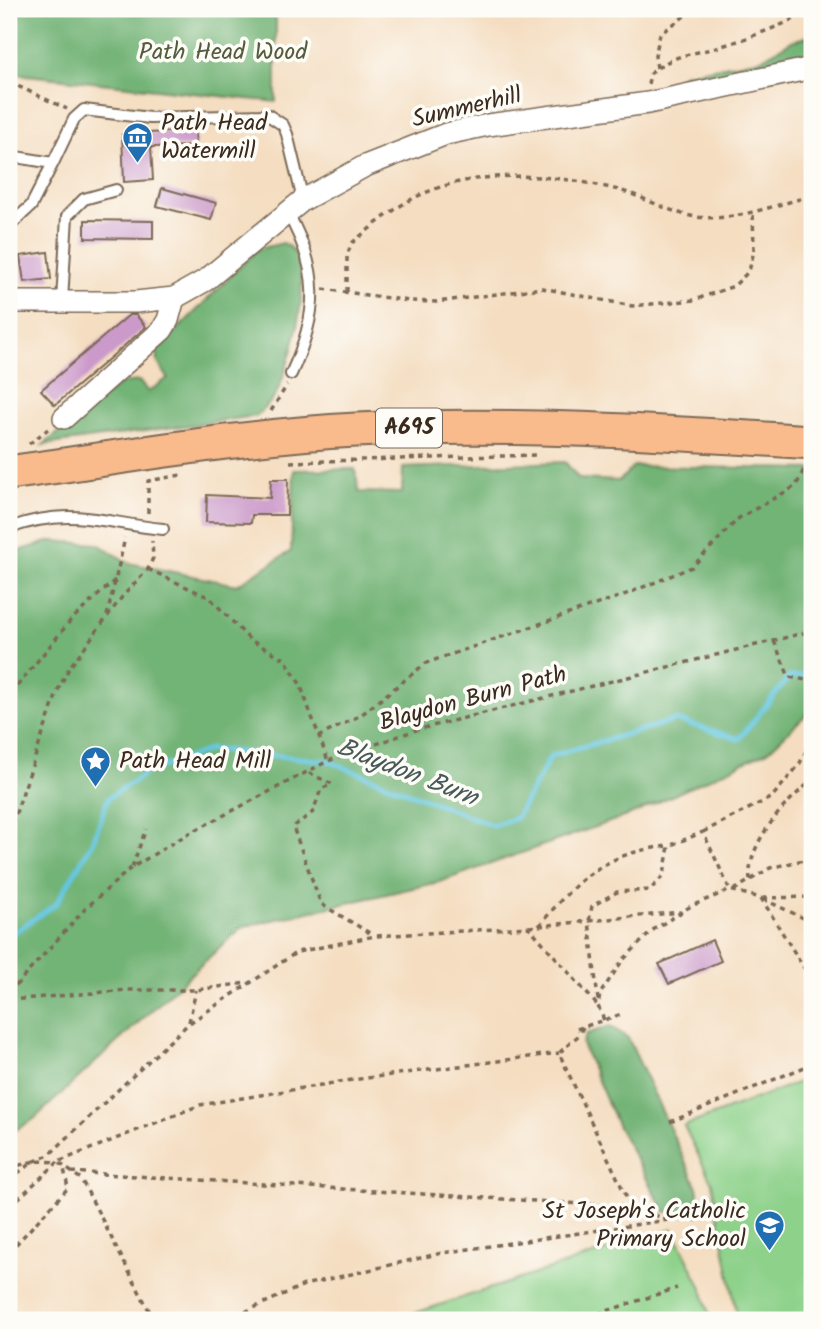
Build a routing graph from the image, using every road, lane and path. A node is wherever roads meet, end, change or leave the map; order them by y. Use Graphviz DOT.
graph roads {
  1 [pos="22,9"];
  2 [pos="694,9"];
  3 [pos="812,11"];
  4 [pos="9,26"];
  5 [pos="657,68"];
  6 [pos="812,68"];
  7 [pos="9,82"];
  8 [pos="648,103"];
  9 [pos="78,114"];
  10 [pos="10,156"];
  11 [pos="53,163"];
  12 [pos="116,190"];
  13 [pos="812,196"];
  14 [pos="295,206"];
  15 [pos="753,211"];
  16 [pos="9,226"];
  17 [pos="314,288"];
  18 [pos="347,292"];
  19 [pos="174,298"];
  20 [pos="62,301"];
  21 [pos="9,302"];
  22 [pos="292,374"];
  23 [pos="64,418"];
  24 [pos="265,418"];
  25 [pos="541,455"];
  26 [pos="806,458"];
  27 [pos="16,461"];
  28 [pos="280,463"];
  29 [pos="188,474"];
  30 [pos="127,522"];
  31 [pos="149,527"];
  32 [pos="9,528"];
  33 [pos="163,529"];
  34 [pos="148,569"];
  35 [pos="115,580"];
  36 [pos="106,621"];
  37 [pos="812,631"];
  38 [pos="774,641"];
  39 [pos="812,681"];
  40 [pos="9,692"];
  41 [pos="318,737"];
  42 [pos="812,739"];
  43 [pos="328,761"];
  44 [pos="307,773"];
  45 [pos="812,781"];
  46 [pos="146,829"];
  47 [pos="703,832"];
  48 [pos="9,833"];
  49 [pos="669,846"];
  50 [pos="812,858"];
  51 [pos="131,868"];
  52 [pos="750,880"];
  53 [pos="732,890"];
  54 [pos="812,897"];
  55 [pos="761,898"];
  56 [pos="682,912"];
  57 [pos="589,921"];
  58 [pos="812,922"];
  59 [pos="539,926"];
  60 [pos="529,927"];
  61 [pos="375,936"];
  62 [pos="812,981"];
  63 [pos="248,982"];
  64 [pos="195,990"];
  65 [pos="9,993"];
  66 [pos="9,1000"];
  67 [pos="598,1006"];
  68 [pos="622,1014"];
  69 [pos="604,1020"];
  70 [pos="188,1024"];
  71 [pos="583,1027"];
  72 [pos="577,1029"];
  73 [pos="559,1053"];
  74 [pos="812,1064"];
  75 [pos="670,1122"];
  76 [pos="34,1161"];
  77 [pos="58,1162"];
  78 [pos="9,1168"];
  79 [pos="64,1168"];
  80 [pos="69,1172"];
  81 [pos="9,1179"];
  82 [pos="9,1206"];
  83 [pos="631,1207"];
  84 [pos="668,1220"];
  85 [pos="706,1220"];
  86 [pos="9,1252"];
  87 [pos="677,1288"];
  88 [pos="154,1320"];
  89 [pos="227,1320"];
  90 [pos="579,1320"];
  1 -- 4 [label="path"];
  2 -- 5 [label="path"];
  3 -- 5 [label="path"];
  5 -- 8 [label="path"];
  6 -- 8 [label="street, Summerhill"];
  7 -- 9 [label="path"];
  8 -- 14 [label="street, Summerhill"];
  9 -- 11 [label="lane"];
  9 -- 14 [label="lane"];
  10 -- 11 [label="lane"];
  11 -- 16 [label="lane"];
  12 -- 20 [label="lane"];
  13 -- 15 [label="path"];
  14 -- 17 [label="lane"];
  14 -- 19 [label="street, Summerhill"];
  15 -- 18 [label="path"];
  15 -- 18 [label="path"];
  17 -- 18 [label="path"];
  17 -- 22 [label="lane"];
  19 -- 20 [label="street"];
  19 -- 23 [label="street"];
  20 -- 21 [label="street"];
  22 -- 24 [label="path"];
  23 -- 27 [label="path"];
  25 -- 28 [label="path"];
  26 -- 27 [label="main road, A695"];
  26 -- 41 [label="path"];
  29 -- 31 [label="path"];
  30 -- 31 [label="lane"];
  30 -- 32 [label="lane"];
  30 -- 35 [label="path"];
  31 -- 33 [label="lane"];
  31 -- 34 [label="path"];
  34 -- 36 [label="path"];
  34 -- 41 [label="path"];
  35 -- 36 [label="path"];
  35 -- 40 [label="path"];
  36 -- 48 [label="path"];
  37 -- 38 [label="path, Blaydon Burn Path"];
  38 -- 39 [label="path"];
  38 -- 43 [label="path, Blaydon Burn Path"];
  41 -- 43 [label="path"];
  42 -- 47 [label="path"];
  43 -- 44 [label="path, Blaydon Burn Path"];
  44 -- 51 [label="path, Blaydon Burn Path"];
  44 -- 61 [label="path"];
  45 -- 52 [label="path"];
  46 -- 51 [label="path"];
  47 -- 49 [label="path"];
  47 -- 53 [label="path"];
  49 -- 57 [label="path"];
  49 -- 59 [label="path"];
  50 -- 52 [label="path"];
  51 -- 65 [label="path, Blaydon Burn Path"];
  52 -- 53 [label="path"];
  53 -- 55 [label="path"];
  53 -- 56 [label="path"];
  54 -- 55 [label="path"];
  55 -- 58 [label="path"];
  55 -- 62 [label="path"];
  56 -- 57 [label="path"];
  56 -- 67 [label="path"];
  57 -- 59 [label="path"];
  57 -- 67 [label="path"];
  59 -- 60 [label="path"];
  60 -- 61 [label="path"];
  60 -- 67 [label="path"];
  61 -- 63 [label="path"];
  63 -- 64 [label="path"];
  63 -- 70 [label="path"];
  64 -- 66 [label="path"];
  64 -- 70 [label="path"];
  67 -- 69 [label="path"];
  68 -- 69 [label="path"];
  69 -- 71 [label="path"];
  70 -- 76 [label="path"];
  71 -- 72 [label="path"];
  71 -- 73 [label="path"];
  73 -- 77 [label="path"];
  73 -- 83 [label="path"];
  74 -- 75 [label="path"];
  76 -- 77 [label="path"];
  76 -- 78 [label="path"];
  76 -- 81 [label="path"];
  77 -- 79 [label="path"];
  77 -- 82 [label="path"];
  79 -- 80 [label="path"];
  79 -- 86 [label="path"];
  80 -- 83 [label="path"];
  80 -- 88 [label="path"];
  83 -- 84 [label="path"];
  84 -- 85 [label="path"];
  84 -- 89 [label="path"];
  87 -- 90 [label="path"];
}
